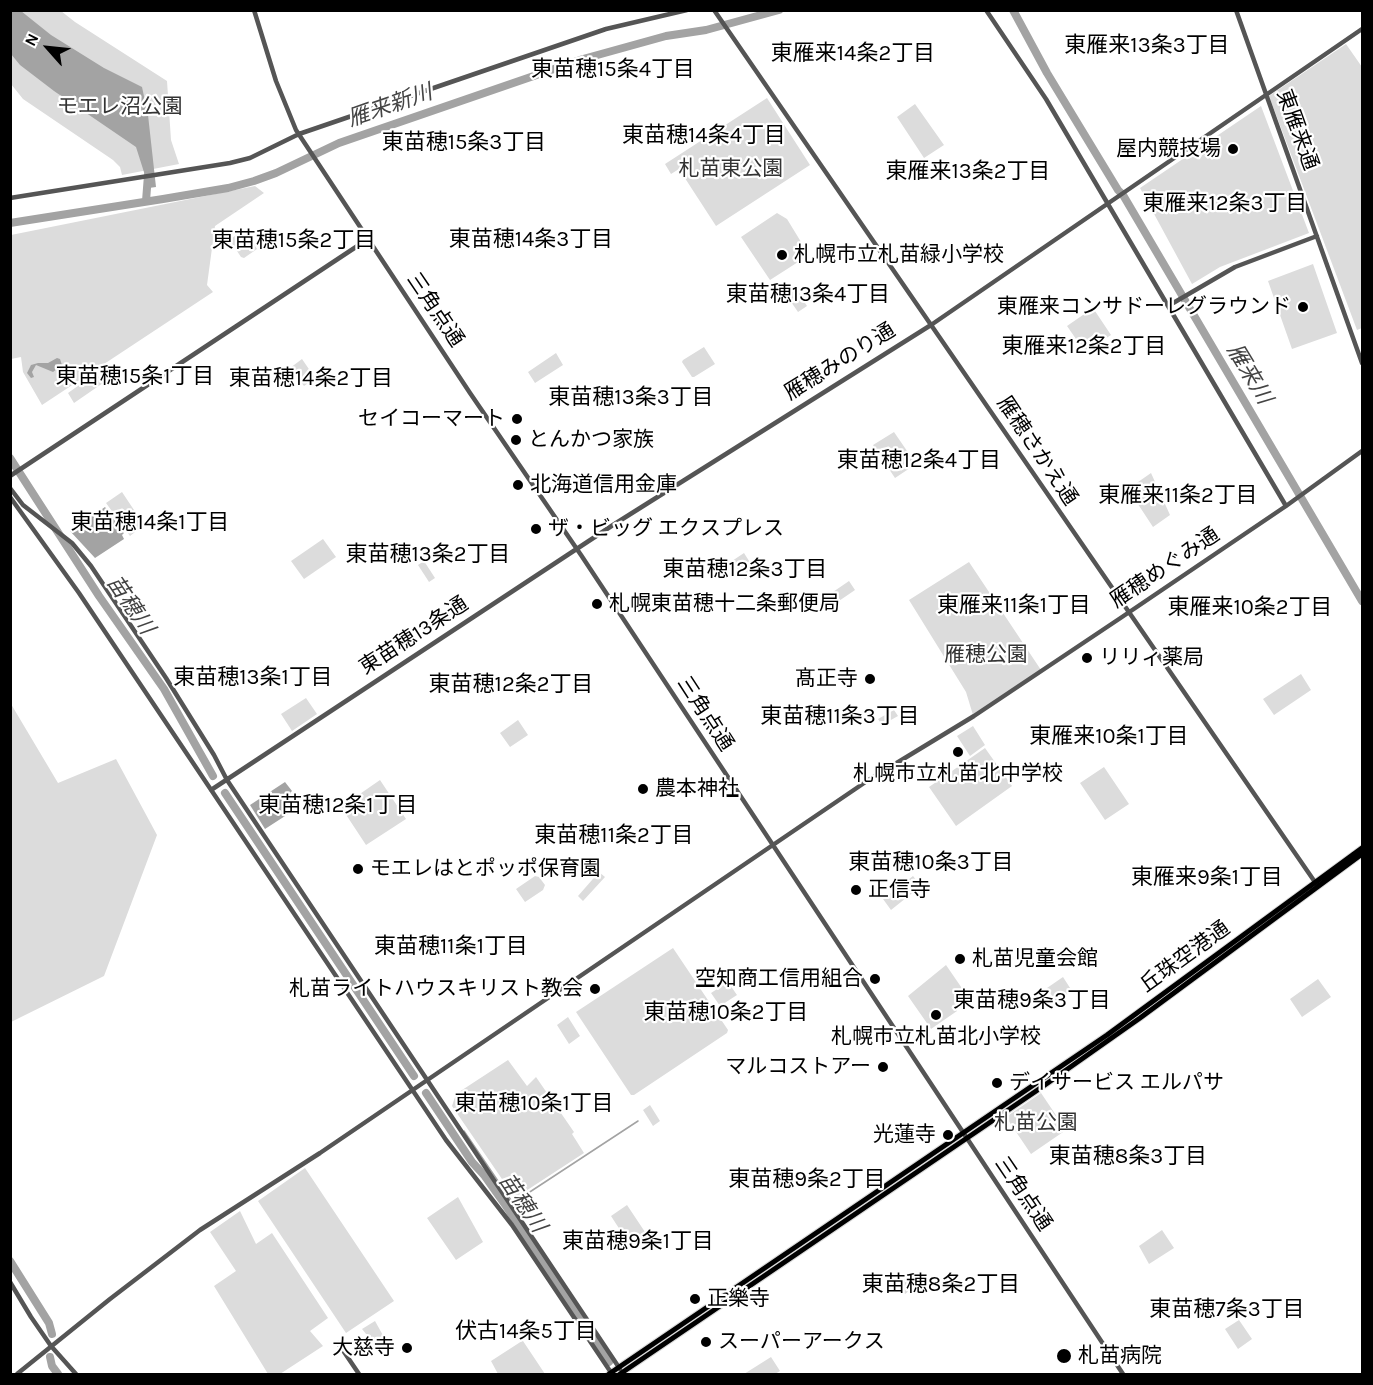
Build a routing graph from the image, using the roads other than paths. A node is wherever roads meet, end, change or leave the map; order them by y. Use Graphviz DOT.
graph roads {
  1 [pos="254,10"];
  2 [pos="687,10"];
  3 [pos="986,10"];
  4 [pos="1236,10"];
  5 [pos="715,12"];
  6 [pos="1362,29"];
  7 [pos="1266,94"];
  8 [pos="299,134"];
  9 [pos="10,198"];
  10 [pos="1107,203"];
  11 [pos="1317,236"];
  12 [pos="368,239"];
  13 [pos="1168,306"];
  14 [pos="931,325"];
  15 [pos="1362,363"];
  16 [pos="1362,452"];
  17 [pos="11,476"];
  18 [pos="10,488"];
  19 [pos="10,497"];
  20 [pos="1286,506"];
  21 [pos="575,550"];
  22 [pos="1128,613"];
  23 [pos="227,780"];
  24 [pos="211,790"];
  25 [pos="771,845"];
  26 [pos="1362,848"];
  27 [pos="1362,854"];
  28 [pos="1317,885"];
  29 [pos="427,1081"];
  30 [pos="414,1090"];
  31 [pos="964,1137"];
  32 [pos="10,1282"];
  33 [pos="338,1343"];
  34 [pos="51,1346"];
  35 [pos="60,1357"];
  36 [pos="621,1372"];
  37 [pos="17,1374"];
  38 [pos="71,1374"];
  39 [pos="76,1374"];
  40 [pos="359,1374"];
  41 [pos="610,1374"];
  42 [pos="1123,1374"];
  1 -- 8 [label="street"];
  2 -- 8 [label="street"];
  3 -- 10 [label="street"];
  4 -- 7 [label="street, 東雁来通"];
  5 -- 14 [label="street, 雁穂さかえ通"];
  6 -- 7 [label="street"];
  7 -- 10 [label="street, 雁穂みのり通"];
  7 -- 11 [label="street, 東雁来通"];
  8 -- 9 [label="street"];
  8 -- 12 [label="street, 三角点通"];
  10 -- 13 [label="street"];
  10 -- 14 [label="street, 雁穂みのり通"];
  11 -- 13 [label="street"];
  11 -- 15 [label="street, 東雁来通"];
  12 -- 17 [label="street"];
  12 -- 21 [label="street, 三角点通"];
  13 -- 20 [label="street"];
  14 -- 21 [label="street, 雁穂みのり通"];
  14 -- 22 [label="street, 雁穂さかえ通"];
  16 -- 20 [label="street, 雁穂めぐみ通"];
  18 -- 23 [label="street"];
  19 -- 24 [label="street"];
  20 -- 22 [label="street, 雁穂めぐみ通"];
  21 -- 23 [label="street, 東苗穂13条通"];
  21 -- 25 [label="street, 三角点通"];
  22 -- 25 [label="street, 雁穂めぐみ通"];
  22 -- 28 [label="street, 雁穂さかえ通"];
  23 -- 24 [label="street, 東苗穂13条通"];
  23 -- 29 [label="street"];
  24 -- 30 [label="street"];
  25 -- 29 [label="street, 雁穂めぐみ通"];
  25 -- 31 [label="street, 三角点通"];
  26 -- 28 [label="main road, 丘珠空港通"];
  27 -- 28 [label="main road, 丘珠空港通"];
  28 -- 31 [label="main road, 丘珠空港通"];
  29 -- 30 [label="street, 雁穂めぐみ通"];
  29 -- 36 [label="street"];
  30 -- 34 [label="street, 雁穂めぐみ通"];
  30 -- 41 [label="street"];
  31 -- 36 [label="main road, 丘珠空港通"];
  31 -- 42 [label="street, 三角点通"];
  32 -- 34 [label="street"];
  33 -- 40 [label="street"];
  34 -- 35 [label="street"];
  34 -- 37 [label="street, 雁穂めぐみ通"];
  35 -- 38 [label="street"];
  35 -- 39 [label="street"];
  36 -- 41 [label="main road, 丘珠空港通"];
}
